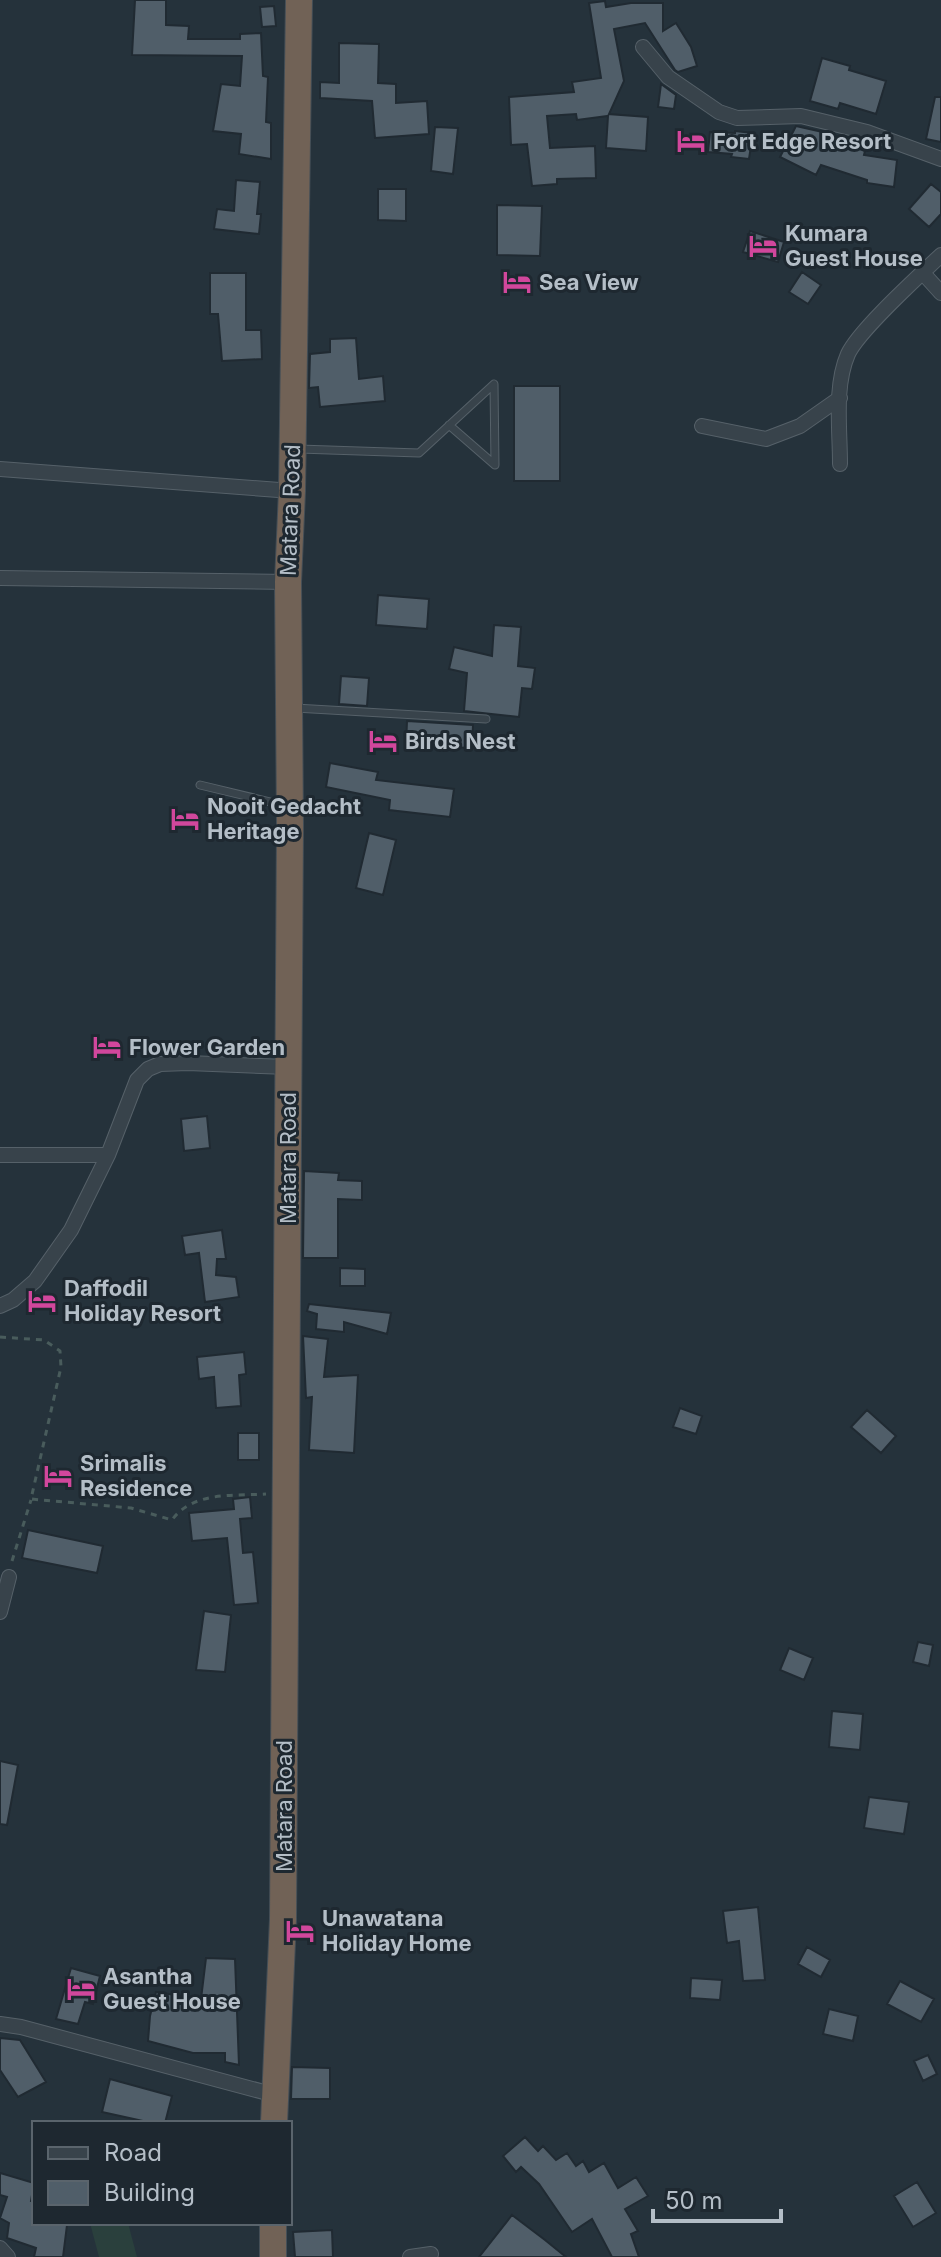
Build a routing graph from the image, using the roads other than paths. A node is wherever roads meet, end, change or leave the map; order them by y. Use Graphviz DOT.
graph roads {
  1 [pos="299,0"];
  2 [pos="643,47"];
  3 [pos="941,159"];
  4 [pos="941,255"];
  5 [pos="922,272"];
  6 [pos="941,293"];
  7 [pos="840,398"];
  8 [pos="449,425"];
  9 [pos="702,426"];
  10 [pos="293,449"];
  11 [pos="840,464"];
  12 [pos="0,469"];
  13 [pos="292,491"];
  14 [pos="0,578"];
  15 [pos="288,582"];
  16 [pos="289,707"];
  17 [pos="486,719"];
  18 [pos="200,785"];
  19 [pos="290,806"];
  20 [pos="288,1067"];
  21 [pos="0,1155"];
  22 [pos="108,1155"];
  23 [pos="0,1306"];
  24 [pos="9,1577"];
  25 [pos="0,1612"];
  26 [pos="0,2024"];
  27 [pos="275,2095"];
  28 [pos="274,2121"];
  29 [pos="273,2225"];
  30 [pos="0,2248"];
  31 [pos="431,2254"];
  32 [pos="8,2257"];
  33 [pos="273,2257"];
  34 [pos="410,2257"];
  1 -- 10 [label="highway, Matara Road"];
  2 -- 3 [label="street"];
  4 -- 5 [label="street"];
  5 -- 6 [label="street"];
  5 -- 7 [label="street"];
  7 -- 9 [label="street"];
  7 -- 11 [label="street"];
  8 -- 8 [label="lane"];
  8 -- 10 [label="lane"];
  10 -- 13 [label="highway, Matara Road"];
  12 -- 13 [label="street"];
  13 -- 15 [label="highway, Matara Road"];
  14 -- 15 [label="street"];
  15 -- 16 [label="highway, Matara Road"];
  16 -- 17 [label="lane"];
  16 -- 19 [label="highway, Matara Road"];
  18 -- 19 [label="lane"];
  19 -- 20 [label="highway, Matara Road"];
  20 -- 22 [label="street"];
  20 -- 27 [label="highway, Matara Road"];
  21 -- 22 [label="street"];
  22 -- 23 [label="street"];
  24 -- 25 [label="street"];
  26 -- 27 [label="street"];
  27 -- 28 [label="highway, Matara Road"];
  29 -- 33 [label="highway"];
  30 -- 32 [label="street"];
  31 -- 34 [label="street"];
}
